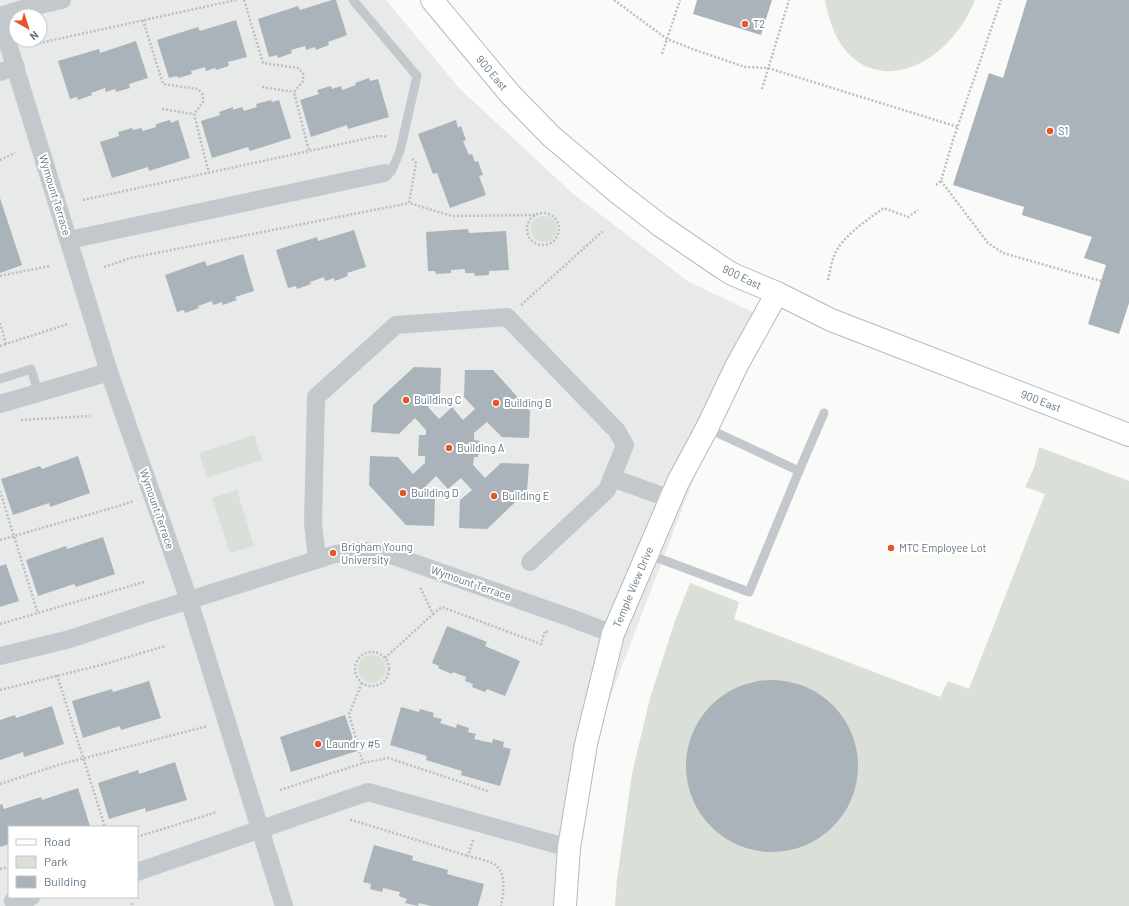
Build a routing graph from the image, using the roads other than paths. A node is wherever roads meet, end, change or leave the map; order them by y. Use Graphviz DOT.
graph roads {
  1 [pos="62,0"];
  2 [pos="353,0"];
  3 [pos="432,0"];
  4 [pos="0,17"];
  5 [pos="8,69"];
  6 [pos="384,173"];
  7 [pos="69,240"];
  8 [pos="777,293"];
  9 [pos="109,372"];
  10 [pos="0,379"];
  11 [pos="38,392"];
  12 [pos="0,404"];
  13 [pos="824,413"];
  14 [pos="706,428"];
  15 [pos="1129,435"];
  16 [pos="798,471"];
  17 [pos="612,478"];
  18 [pos="671,499"];
  19 [pos="647,554"];
  20 [pos="317,560"];
  21 [pos="530,562"];
  22 [pos="189,600"];
  23 [pos="612,634"];
  24 [pos="0,656"];
  25 [pos="260,830"];
  26 [pos="569,848"];
  27 [pos="138,872"];
  28 [pos="26,898"];
  29 [pos="13,901"];
  30 [pos="284,906"];
  31 [pos="565,906"];
  1 -- 4 [label="street"];
  2 -- 6 [label="lane"];
  3 -- 8 [label="main road, 900 East"];
  4 -- 5 [label="street, Wymount Terrace"];
  5 -- 7 [label="street, Wymount Terrace"];
  6 -- 7 [label="street"];
  7 -- 9 [label="street, Wymount Terrace"];
  8 -- 14 [label="main road, Temple View Drive"];
  8 -- 15 [label="main road, 900 East"];
  9 -- 11 [label="street"];
  9 -- 22 [label="street, Wymount Terrace"];
  10 -- 11 [label="lane"];
  11 -- 12 [label="street"];
  13 -- 16 [label="lane"];
  14 -- 16 [label="lane"];
  14 -- 18 [label="main road, Temple View Drive"];
  16 -- 19 [label="lane"];
  17 -- 18 [label="street"];
  17 -- 20 [label="street"];
  17 -- 21 [label="street"];
  18 -- 19 [label="main road, Temple View Drive"];
  19 -- 23 [label="main road, Temple View Drive"];
  20 -- 22 [label="street, Wymount Terrace"];
  20 -- 23 [label="street, Wymount Terrace"];
  22 -- 24 [label="street"];
  22 -- 25 [label="street, Wymount Terrace"];
  23 -- 26 [label="main road, Temple View Drive"];
  25 -- 26 [label="street"];
  25 -- 27 [label="street"];
  25 -- 30 [label="street, Wymount Terrace"];
  26 -- 31 [label="main road, Temple View Drive"];
  28 -- 29 [label="street"];
}
